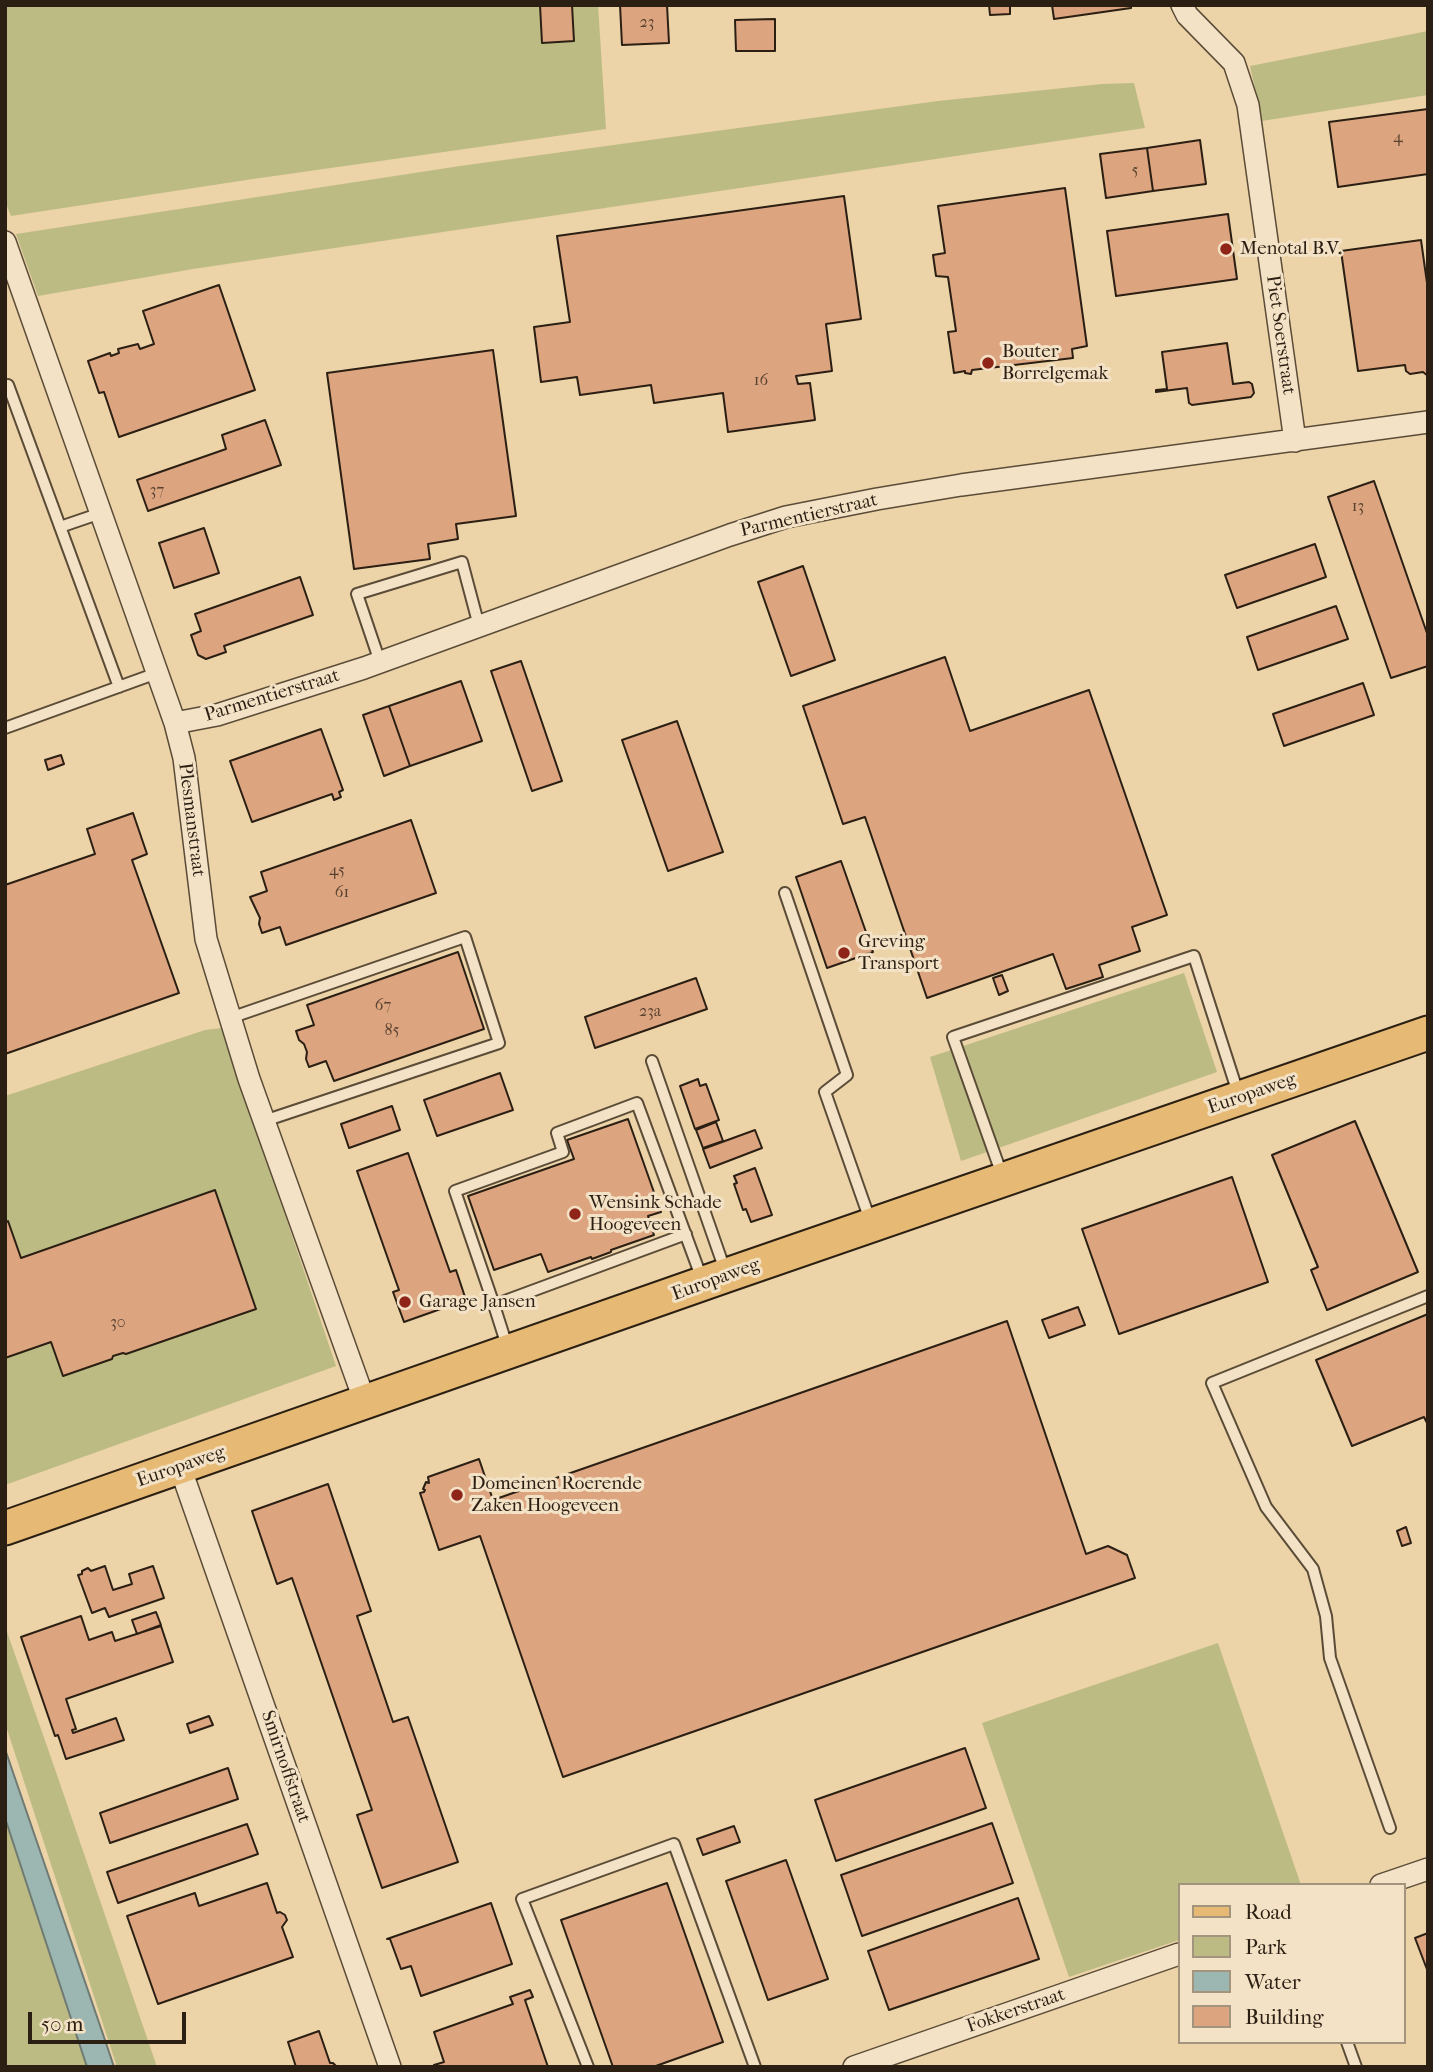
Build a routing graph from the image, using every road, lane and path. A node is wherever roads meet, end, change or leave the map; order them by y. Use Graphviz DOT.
graph roads {
  1 [pos="1182,5"];
  2 [pos="5,242"];
  3 [pos="8,384"];
  4 [pos="1428,422"];
  5 [pos="1295,441"];
  6 [pos="101,513"];
  7 [pos="60,527"];
  8 [pos="479,626"];
  9 [pos="380,662"];
  10 [pos="158,673"];
  11 [pos="118,687"];
  12 [pos="175,723"];
  13 [pos="5,728"];
  14 [pos="785,893"];
  15 [pos="230,1018"];
  16 [pos="1428,1033"];
  17 [pos="652,1061"];
  18 [pos="1240,1099"];
  19 [pos="264,1121"];
  20 [pos="1004,1180"];
  21 [pos="872,1226"];
  22 [pos="685,1234"];
  23 [pos="715,1280"];
  24 [pos="1428,1296"];
  25 [pos="494,1305"];
  26 [pos="509,1352"];
  27 [pos="365,1402"];
  28 [pos="180,1467"];
  29 [pos="5,1528"];
  30 [pos="1390,1828"];
  31 [pos="1428,1869"];
  32 [pos="1387,1883"];
  33 [pos="1178,1954"];
  34 [pos="1348,2044"];
  35 [pos="390,2067"];
  36 [pos="588,2067"];
  37 [pos="755,2067"];
  38 [pos="854,2067"];
  39 [pos="1356,2067"];
  1 -- 5 [label="street, Piet Soerstraat"];
  2 -- 6 [label="street, Plesmanstraat"];
  3 -- 7 [label="lane"];
  4 -- 5 [label="street, Parmentierstraat"];
  5 -- 8 [label="street, Parmentierstraat"];
  6 -- 7 [label="lane"];
  6 -- 10 [label="street, Plesmanstraat"];
  7 -- 11 [label="lane"];
  8 -- 9 [label="street, Parmentierstraat"];
  8 -- 9 [label="lane"];
  9 -- 12 [label="street, Parmentierstraat"];
  10 -- 11 [label="lane"];
  10 -- 12 [label="street, Plesmanstraat"];
  11 -- 13 [label="lane"];
  12 -- 15 [label="street, Plesmanstraat"];
  14 -- 21 [label="lane"];
  15 -- 19 [label="street, Plesmanstraat"];
  15 -- 19 [label="lane"];
  16 -- 18 [label="main road, Europaweg"];
  17 -- 23 [label="lane"];
  18 -- 20 [label="main road, Europaweg"];
  18 -- 20 [label="lane"];
  19 -- 27 [label="street, Plesmanstraat"];
  20 -- 21 [label="main road, Europaweg"];
  21 -- 23 [label="main road, Europaweg"];
  22 -- 23 [label="lane"];
  22 -- 25 [label="lane"];
  22 -- 25 [label="lane"];
  23 -- 26 [label="main road, Europaweg"];
  24 -- 30 [label="lane"];
  25 -- 26 [label="lane"];
  26 -- 27 [label="main road, Europaweg"];
  27 -- 28 [label="main road, Europaweg"];
  28 -- 29 [label="main road, Europaweg"];
  28 -- 35 [label="street, Smirnoffstraat"];
  31 -- 32 [label="street"];
  33 -- 38 [label="street, Fokkerstraat"];
  34 -- 39 [label="lane"];
  36 -- 37 [label="lane"];
}
